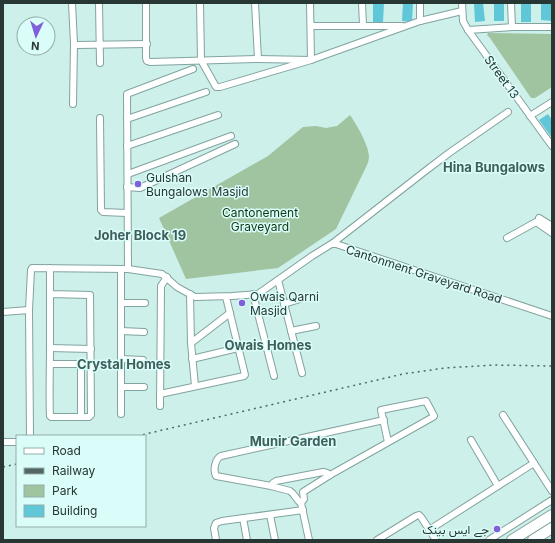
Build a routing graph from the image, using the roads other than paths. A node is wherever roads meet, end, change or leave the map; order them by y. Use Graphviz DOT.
graph roads {
  1 [pos="72,3"];
  2 [pos="99,3"];
  3 [pos="146,3"];
  4 [pos="200,3"];
  5 [pos="255,3"];
  6 [pos="310,3"];
  7 [pos="362,3"];
  8 [pos="420,3"];
  9 [pos="462,3"];
  10 [pos="511,3"];
  11 [pos="462,11"];
  12 [pos="420,20"];
  13 [pos="363,25"];
  14 [pos="310,26"];
  15 [pos="405,26"];
  16 [pos="512,27"];
  17 [pos="552,27"];
  18 [pos="468,30"];
  19 [pos="74,44"];
  20 [pos="147,44"];
  21 [pos="100,45"];
  22 [pos="258,59"];
  23 [pos="201,60"];
  24 [pos="311,60"];
  25 [pos="100,63"];
  26 [pos="194,69"];
  27 [pos="206,92"];
  28 [pos="73,104"];
  29 [pos="551,104"];
  30 [pos="508,112"];
  31 [pos="218,114"];
  32 [pos="530,116"];
  33 [pos="100,118"];
  34 [pos="127,119"];
  35 [pos="231,136"];
  36 [pos="235,144"];
  37 [pos="127,146"];
  38 [pos="552,146"];
  39 [pos="128,174"];
  40 [pos="128,187"];
  41 [pos="127,213"];
  42 [pos="538,218"];
  43 [pos="552,226"];
  44 [pos="552,233"];
  45 [pos="507,238"];
  46 [pos="333,243"];
  47 [pos="50,268"];
  48 [pos="125,269"];
  49 [pos="166,277"];
  50 [pos="278,280"];
  51 [pos="50,294"];
  52 [pos="190,294"];
  53 [pos="253,294"];
  54 [pos="226,297"];
  55 [pos="300,299"];
  56 [pos="121,303"];
  57 [pos="145,304"];
  58 [pos="284,304"];
  59 [pos="29,310"];
  60 [pos="3,312"];
  61 [pos="230,313"];
  62 [pos="552,316"];
  63 [pos="316,326"];
  64 [pos="121,331"];
  65 [pos="291,331"];
  66 [pos="144,332"];
  67 [pos="190,343"];
  68 [pos="50,348"];
  69 [pos="238,348"];
  70 [pos="91,349"];
  71 [pos="122,359"];
  72 [pos="192,359"];
  73 [pos="143,360"];
  74 [pos="50,364"];
  75 [pos="81,364"];
  76 [pos="91,364"];
  77 [pos="302,373"];
  78 [pos="274,376"];
  79 [pos="195,386"];
  80 [pos="121,387"];
  81 [pos="144,387"];
  82 [pos="160,394"];
  83 [pos="160,406"];
  84 [pos="122,414"];
  85 [pos="503,415"];
  86 [pos="81,417"];
  87 [pos="384,420"];
  88 [pos="30,435"];
  89 [pos="471,440"];
  90 [pos="3,442"];
  91 [pos="16,442"];
  92 [pos="388,442"];
  93 [pos="534,463"];
  94 [pos="330,475"];
  95 [pos="271,486"];
  96 [pos="498,486"];
  97 [pos="552,491"];
  98 [pos="552,500"];
  99 [pos="301,503"];
  100 [pos="303,510"];
  101 [pos="270,515"];
  102 [pos="552,515"];
  103 [pos="243,518"];
  104 [pos="552,528"];
  105 [pos="430,530"];
  106 [pos="216,540"];
  107 [pos="247,540"];
  108 [pos="275,540"];
  109 [pos="309,540"];
  110 [pos="377,540"];
  111 [pos="436,540"];
  112 [pos="490,540"];
  113 [pos="512,540"];
  114 [pos="533,540"];
  1 -- 19 [label="street"];
  2 -- 21 [label="street"];
  3 -- 20 [label="street"];
  4 -- 23 [label="street"];
  5 -- 22 [label="street"];
  6 -- 14 [label="street"];
  7 -- 13 [label="street"];
  8 -- 12 [label="street"];
  9 -- 11 [label="street, Street 13"];
  10 -- 16 [label="street"];
  11 -- 12 [label="street"];
  11 -- 18 [label="street, Street 13"];
  12 -- 15 [label="street"];
  13 -- 14 [label="street"];
  13 -- 15 [label="street"];
  14 -- 24 [label="street"];
  15 -- 24 [label="street"];
  16 -- 17 [label="street"];
  16 -- 18 [label="street"];
  18 -- 32 [label="street, Street 13"];
  19 -- 21 [label="street"];
  19 -- 28 [label="street"];
  20 -- 21 [label="street"];
  20 -- 23 [label="street"];
  21 -- 25 [label="street"];
  22 -- 23 [label="street"];
  22 -- 24 [label="street"];
  23 -- 24 [label="street"];
  26 -- 34 [label="street"];
  27 -- 34 [label="street"];
  29 -- 32 [label="street"];
  30 -- 46 [label="street"];
  31 -- 37 [label="street"];
  32 -- 38 [label="street, Street 13"];
  33 -- 41 [label="street"];
  34 -- 37 [label="street"];
  35 -- 39 [label="street"];
  36 -- 40 [label="street"];
  37 -- 39 [label="street"];
  39 -- 40 [label="street"];
  40 -- 41 [label="street"];
  41 -- 48 [label="street"];
  42 -- 43 [label="street"];
  44 -- 45 [label="street"];
  46 -- 50 [label="street, Cantonment Graveyard Road"];
  46 -- 62 [label="street, Cantonment Graveyard Road"];
  47 -- 48 [label="street, Cantonment Graveyard Road"];
  47 -- 51 [label="street"];
  47 -- 59 [label="street, Cantonment Graveyard Road"];
  48 -- 49 [label="street, Cantonment Graveyard Road"];
  48 -- 56 [label="street"];
  49 -- 52 [label="street, Cantonment Graveyard Road"];
  49 -- 82 [label="street"];
  50 -- 53 [label="street, Cantonment Graveyard Road"];
  50 -- 58 [label="street"];
  51 -- 68 [label="street"];
  51 -- 70 [label="street"];
  52 -- 54 [label="street, Cantonment Graveyard Road"];
  52 -- 67 [label="street"];
  53 -- 54 [label="street, Cantonment Graveyard Road"];
  53 -- 78 [label="street"];
  54 -- 61 [label="street"];
  55 -- 58 [label="street"];
  56 -- 57 [label="street"];
  56 -- 64 [label="street"];
  58 -- 65 [label="street"];
  59 -- 60 [label="street"];
  59 -- 88 [label="street"];
  61 -- 67 [label="street"];
  61 -- 69 [label="street"];
  63 -- 65 [label="street"];
  64 -- 66 [label="street"];
  64 -- 71 [label="street"];
  65 -- 77 [label="street"];
  67 -- 72 [label="street"];
  68 -- 70 [label="street"];
  68 -- 74 [label="street"];
  69 -- 72 [label="street"];
  69 -- 79 [label="street"];
  70 -- 76 [label="street"];
  71 -- 73 [label="street"];
  71 -- 80 [label="street"];
  72 -- 79 [label="street"];
  74 -- 75 [label="street"];
  74 -- 86 [label="street"];
  75 -- 76 [label="street"];
  75 -- 86 [label="street"];
  76 -- 86 [label="street"];
  79 -- 82 [label="street"];
  80 -- 81 [label="street"];
  80 -- 84 [label="street"];
  82 -- 83 [label="street"];
  85 -- 93 [label="street"];
  87 -- 92 [label="street"];
  87 -- 92 [label="street"];
  87 -- 95 [label="street"];
  89 -- 96 [label="street"];
  90 -- 91 [label="street"];
  92 -- 94 [label="street"];
  93 -- 96 [label="street"];
  93 -- 97 [label="street"];
  94 -- 95 [label="street"];
  94 -- 99 [label="street"];
  95 -- 99 [label="street"];
  96 -- 105 [label="street"];
  98 -- 112 [label="street"];
  99 -- 100 [label="street"];
  100 -- 101 [label="street"];
  100 -- 109 [label="street"];
  101 -- 103 [label="street"];
  101 -- 108 [label="street"];
  102 -- 113 [label="main road"];
  103 -- 106 [label="street"];
  103 -- 107 [label="street"];
  104 -- 114 [label="main road"];
  105 -- 110 [label="street"];
  105 -- 111 [label="street"];
}
